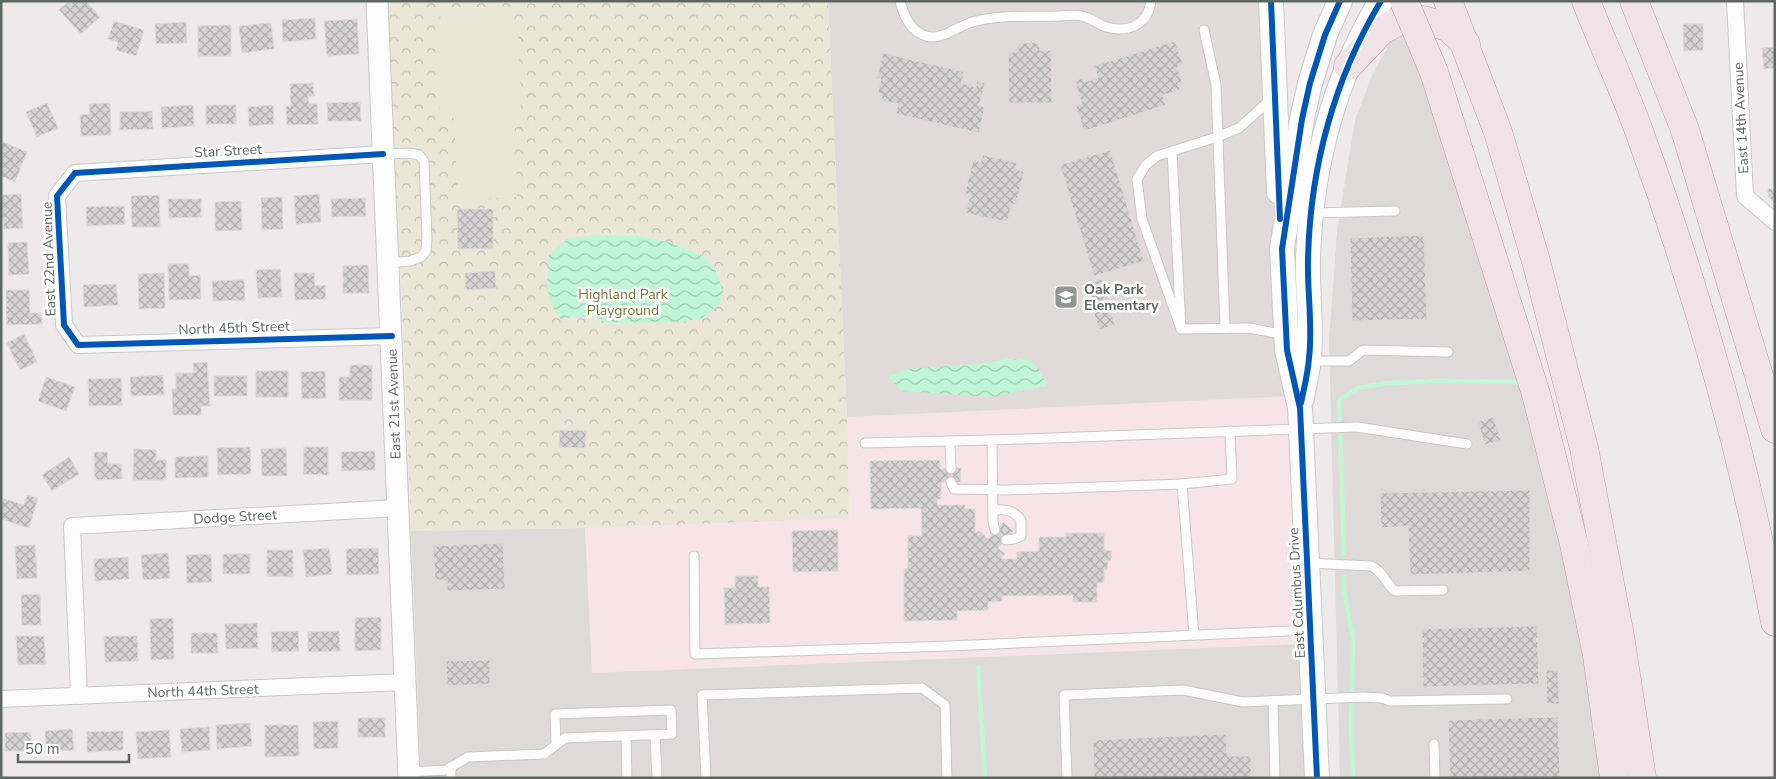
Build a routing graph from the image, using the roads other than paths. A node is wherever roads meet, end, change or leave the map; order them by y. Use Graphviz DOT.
graph roads {
  1 [pos="377,1"];
  2 [pos="900,1"];
  3 [pos="1151,1"];
  4 [pos="1271,1"];
  5 [pos="1340,1"];
  6 [pos="1381,1"];
  7 [pos="1404,1"];
  8 [pos="1448,1"];
  9 [pos="1586,1"];
  10 [pos="1634,1"];
  11 [pos="1736,1"];
  12 [pos="1204,30"];
  13 [pos="1466,44"];
  14 [pos="1348,66"];
  15 [pos="1275,95"];
  16 [pos="1217,137"];
  17 [pos="1172,151"];
  18 [pos="383,154"];
  19 [pos="75,173"];
  20 [pos="1395,211"];
  21 [pos="1311,213"];
  22 [pos="1775,222"];
  23 [pos="1282,249"];
  24 [pos="388,263"];
  25 [pos="1225,328"];
  26 [pos="1182,329"];
  27 [pos="1286,335"];
  28 [pos="392,336"];
  29 [pos="78,345"];
  30 [pos="1448,352"];
  31 [pos="1299,362"];
  32 [pos="1301,418"];
  33 [pos="1775,429"];
  34 [pos="1230,431"];
  35 [pos="992,440"];
  36 [pos="950,441"];
  37 [pos="865,443"];
  38 [pos="1466,444"];
  39 [pos="951,468"];
  40 [pos="951,482"];
  41 [pos="1182,484"];
  42 [pos="993,490"];
  43 [pos="398,508"];
  44 [pos="993,510"];
  45 [pos="995,530"];
  46 [pos="1006,540"];
  47 [pos="694,556"];
  48 [pos="1308,563"];
  49 [pos="1443,590"];
  50 [pos="1775,622"];
  51 [pos="1312,630"];
  52 [pos="1194,635"];
  53 [pos="405,682"];
  54 [pos="79,696"];
  55 [pos="1314,698"];
  56 [pos="1,699"];
  57 [pos="1507,699"];
  58 [pos="1273,700"];
  59 [pos="656,735"];
  60 [pos="626,736"];
  61 [pos="1434,744"];
  62 [pos="556,745"];
  63 [pos="451,767"];
  64 [pos="408,775"];
  65 [pos="451,778"];
  66 [pos="627,778"];
  67 [pos="657,778"];
  68 [pos="706,778"];
  69 [pos="947,778"];
  70 [pos="1067,778"];
  71 [pos="1275,778"];
  72 [pos="1318,778"];
  73 [pos="1435,778"];
  74 [pos="1614,778"];
  75 [pos="1642,778"];
  1 -- 18 [label="street, East 21st Avenue"];
  2 -- 3 [label="lane"];
  4 -- 15 [label="main road"];
  5 -- 23 [label="main road, East Columbus Drive"];
  6 -- 14 [label="main road, East Columbus Drive"];
  7 -- 74 [label="highway, bridge"];
  8 -- 13 [label="highway"];
  9 -- 50 [label="highway"];
  10 -- 33 [label="highway"];
  11 -- 22 [label="street, East 14th Avenue"];
  12 -- 16 [label="lane"];
  13 -- 14 [label="highway"];
  13 -- 75 [label="highway"];
  14 -- 21 [label="main road, East Columbus Drive"];
  15 -- 16 [label="lane"];
  15 -- 23 [label="main road"];
  16 -- 17 [label="lane"];
  16 -- 25 [label="lane"];
  17 -- 26 [label="lane"];
  17 -- 26 [label="lane"];
  18 -- 19 [label="street, Star Street"];
  18 -- 24 [label="street, East 21st Avenue"];
  18 -- 24 [label="lane"];
  19 -- 29 [label="street, East 22nd Avenue"];
  20 -- 21 [label="lane"];
  21 -- 31 [label="main road, East Columbus Drive"];
  23 -- 27 [label="main road, East Columbus Drive"];
  24 -- 28 [label="street, East 21st Avenue"];
  25 -- 26 [label="lane"];
  25 -- 27 [label="lane"];
  27 -- 31 [label="main road, East Columbus Drive"];
  28 -- 29 [label="street, North 45th Street"];
  28 -- 43 [label="street, East 21st Avenue"];
  30 -- 31 [label="lane"];
  31 -- 32 [label="main road, East Columbus Drive"];
  32 -- 34 [label="lane"];
  32 -- 38 [label="lane"];
  32 -- 48 [label="main road, East Columbus Drive"];
  34 -- 35 [label="lane"];
  34 -- 41 [label="lane"];
  35 -- 36 [label="lane"];
  35 -- 42 [label="lane"];
  36 -- 37 [label="lane"];
  36 -- 39 [label="lane"];
  40 -- 42 [label="lane"];
  41 -- 42 [label="lane"];
  41 -- 52 [label="lane"];
  42 -- 44 [label="lane"];
  43 -- 53 [label="street, East 21st Avenue"];
  43 -- 54 [label="street, Dodge Street"];
  44 -- 45 [label="lane"];
  44 -- 46 [label="lane"];
  47 -- 52 [label="lane"];
  48 -- 49 [label="lane"];
  48 -- 51 [label="main road, East Columbus Drive"];
  51 -- 52 [label="lane"];
  51 -- 55 [label="main road, East Columbus Drive"];
  53 -- 54 [label="street, North 44th Street"];
  53 -- 64 [label="street, East 21st Avenue"];
  54 -- 56 [label="street, North 44th Street"];
  55 -- 57 [label="lane"];
  55 -- 58 [label="lane"];
  55 -- 72 [label="main road, East Columbus Drive"];
  58 -- 70 [label="lane"];
  58 -- 71 [label="lane"];
  59 -- 60 [label="lane"];
  59 -- 62 [label="lane"];
  59 -- 67 [label="lane"];
  60 -- 62 [label="lane"];
  60 -- 66 [label="lane"];
  61 -- 73 [label="lane"];
  62 -- 63 [label="lane"];
  63 -- 64 [label="lane"];
  63 -- 65 [label="lane"];
  68 -- 69 [label="lane"];
}
